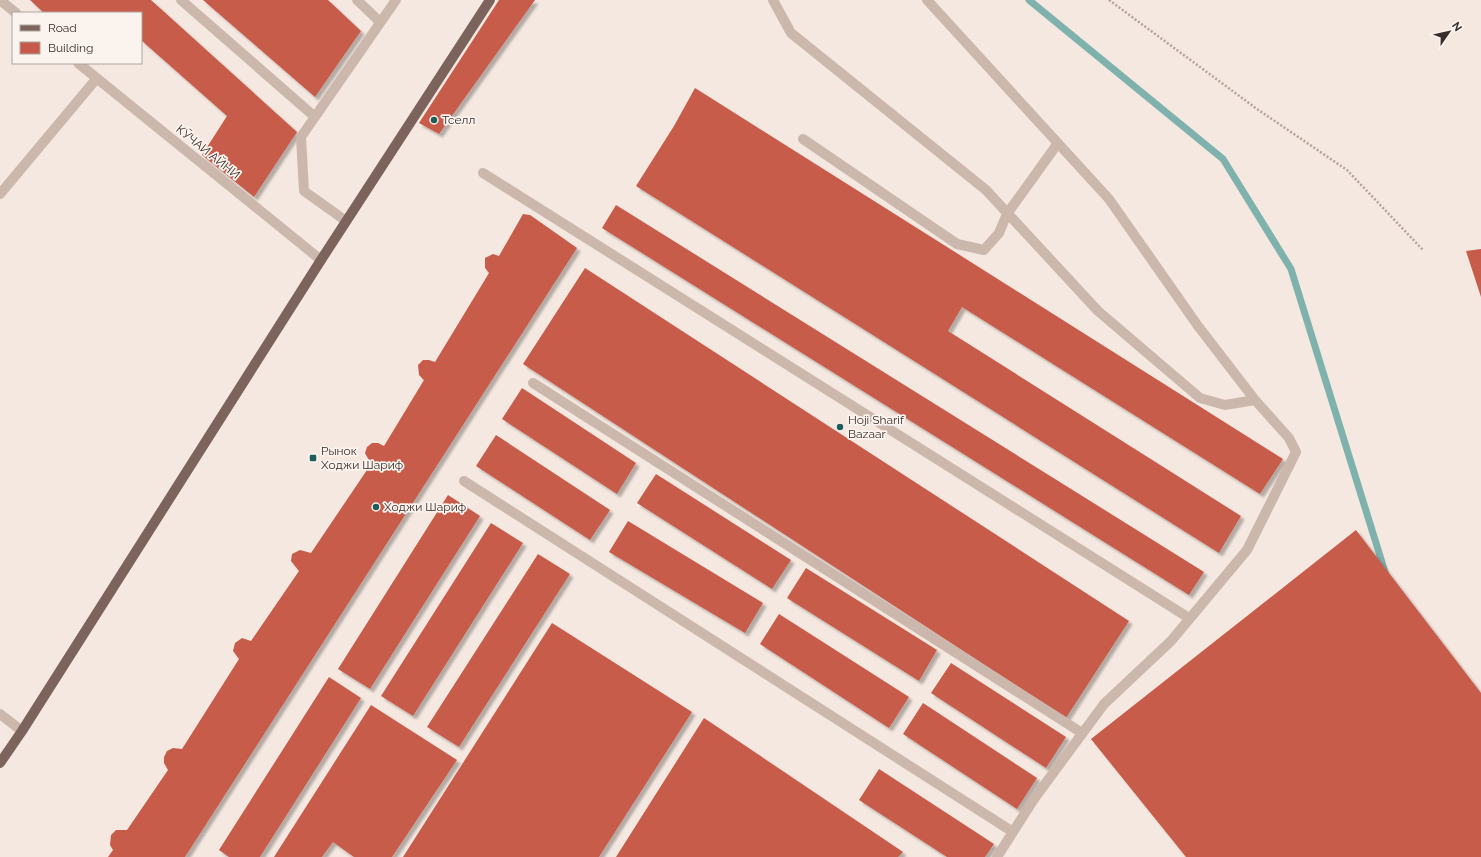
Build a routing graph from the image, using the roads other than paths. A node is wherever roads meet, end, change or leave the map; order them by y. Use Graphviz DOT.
graph roads {
  1 [pos="0,0"];
  2 [pos="181,0"];
  3 [pos="357,0"];
  4 [pos="396,0"];
  5 [pos="490,0"];
  6 [pos="773,0"];
  7 [pos="927,0"];
  8 [pos="15,12"];
  9 [pos="380,22"];
  10 [pos="79,64"];
  11 [pos="97,78"];
  12 [pos="315,117"];
  13 [pos="803,139"];
  14 [pos="1058,143"];
  15 [pos="483,173"];
  16 [pos="0,194"];
  17 [pos="1007,214"];
  18 [pos="346,221"];
  19 [pos="321,260"];
  20 [pos="533,383"];
  21 [pos="1255,400"];
  22 [pos="464,481"];
  23 [pos="1189,618"];
  24 [pos="0,714"];
  25 [pos="22,731"];
  26 [pos="1082,734"];
  27 [pos="0,763"];
  28 [pos="1013,832"];
  29 [pos="997,857"];
  1 -- 8 [label="street"];
  2 -- 12 [label="street"];
  3 -- 9 [label="street"];
  4 -- 9 [label="street"];
  5 -- 18 [label="main road"];
  6 -- 17 [label="street"];
  7 -- 14 [label="street"];
  9 -- 12 [label="street"];
  10 -- 11 [label="street, КӮЧАИ АЙНИ"];
  11 -- 16 [label="street"];
  11 -- 19 [label="street, КӮЧАИ АЙНИ"];
  12 -- 18 [label="street"];
  13 -- 17 [label="street"];
  14 -- 17 [label="street"];
  14 -- 21 [label="street"];
  15 -- 23 [label="street"];
  17 -- 21 [label="street"];
  18 -- 19 [label="main road"];
  19 -- 25 [label="main road"];
  20 -- 26 [label="street"];
  21 -- 23 [label="street"];
  22 -- 28 [label="street"];
  23 -- 26 [label="street"];
  24 -- 25 [label="street"];
  25 -- 27 [label="main road"];
  26 -- 28 [label="street"];
  28 -- 29 [label="street"];
}
